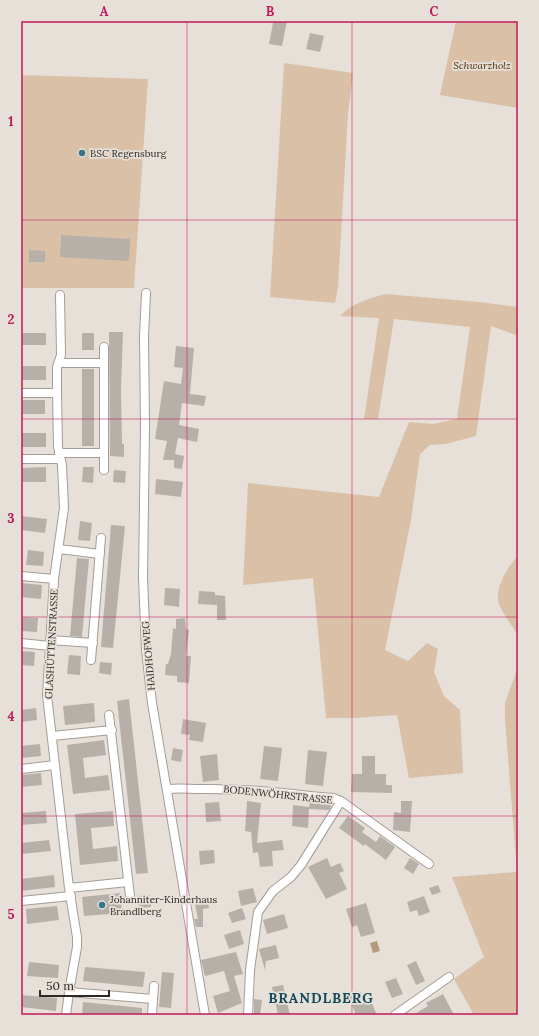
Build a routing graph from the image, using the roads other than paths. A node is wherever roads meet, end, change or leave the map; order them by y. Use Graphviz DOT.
graph roads {
  1 [pos="146,293"];
  2 [pos="60,295"];
  3 [pos="104,346"];
  4 [pos="58,363"];
  5 [pos="103,363"];
  6 [pos="57,392"];
  7 [pos="21,393"];
  8 [pos="104,453"];
  9 [pos="60,456"];
  10 [pos="21,459"];
  11 [pos="104,470"];
  12 [pos="102,538"];
  13 [pos="60,549"];
  14 [pos="100,554"];
  15 [pos="21,576"];
  16 [pos="54,579"];
  17 [pos="21,643"];
  18 [pos="50,643"];
  19 [pos="93,643"];
  20 [pos="91,660"];
  21 [pos="110,715"];
  22 [pos="112,730"];
  23 [pos="52,736"];
  24 [pos="55,765"];
  25 [pos="21,769"];
  26 [pos="168,789"];
  27 [pos="341,801"];
  28 [pos="429,864"];
  29 [pos="128,882"];
  30 [pos="70,892"];
  31 [pos="130,896"];
  32 [pos="21,902"];
  33 [pos="449,977"];
  34 [pos="154,986"];
  35 [pos="69,992"];
  36 [pos="153,999"];
  37 [pos="66,1015"];
  38 [pos="152,1015"];
  39 [pos="205,1015"];
  40 [pos="248,1015"];
  41 [pos="395,1015"];
  1 -- 26 [label="street, HAIDHOFWEG"];
  2 -- 4 [label="street, GLASHÜTTENSTRASSE"];
  3 -- 5 [label="street"];
  4 -- 5 [label="street"];
  4 -- 6 [label="street, GLASHÜTTENSTRASSE"];
  5 -- 8 [label="street"];
  6 -- 7 [label="street"];
  6 -- 9 [label="street, GLASHÜTTENSTRASSE"];
  8 -- 9 [label="street"];
  8 -- 11 [label="street"];
  9 -- 10 [label="street"];
  9 -- 13 [label="street, GLASHÜTTENSTRASSE"];
  12 -- 14 [label="street"];
  13 -- 14 [label="street"];
  13 -- 16 [label="street, GLASHÜTTENSTRASSE"];
  14 -- 19 [label="street"];
  15 -- 16 [label="street"];
  16 -- 18 [label="street, GLASHÜTTENSTRASSE"];
  17 -- 18 [label="street"];
  18 -- 19 [label="street"];
  18 -- 23 [label="street, GLASHÜTTENSTRASSE"];
  19 -- 20 [label="street"];
  21 -- 22 [label="street"];
  22 -- 23 [label="street"];
  22 -- 29 [label="street"];
  23 -- 24 [label="street, GLASHÜTTENSTRASSE"];
  24 -- 25 [label="street"];
  24 -- 30 [label="street, GLASHÜTTENSTRASSE"];
  26 -- 27 [label="street, BODENWÖHRSTRASSE"];
  26 -- 39 [label="street, HAIDHOFWEG"];
  27 -- 28 [label="street, BODENWÖHRSTRASSE"];
  27 -- 40 [label="street, BODENWÖHRSTRASSE"];
  29 -- 30 [label="street"];
  29 -- 31 [label="street"];
  30 -- 32 [label="street"];
  30 -- 35 [label="street, GLASHÜTTENSTRASSE"];
  33 -- 41 [label="street"];
  34 -- 36 [label="street"];
  35 -- 36 [label="street"];
  35 -- 37 [label="street, GLASHÜTTENSTRASSE"];
  36 -- 38 [label="street"];
}
